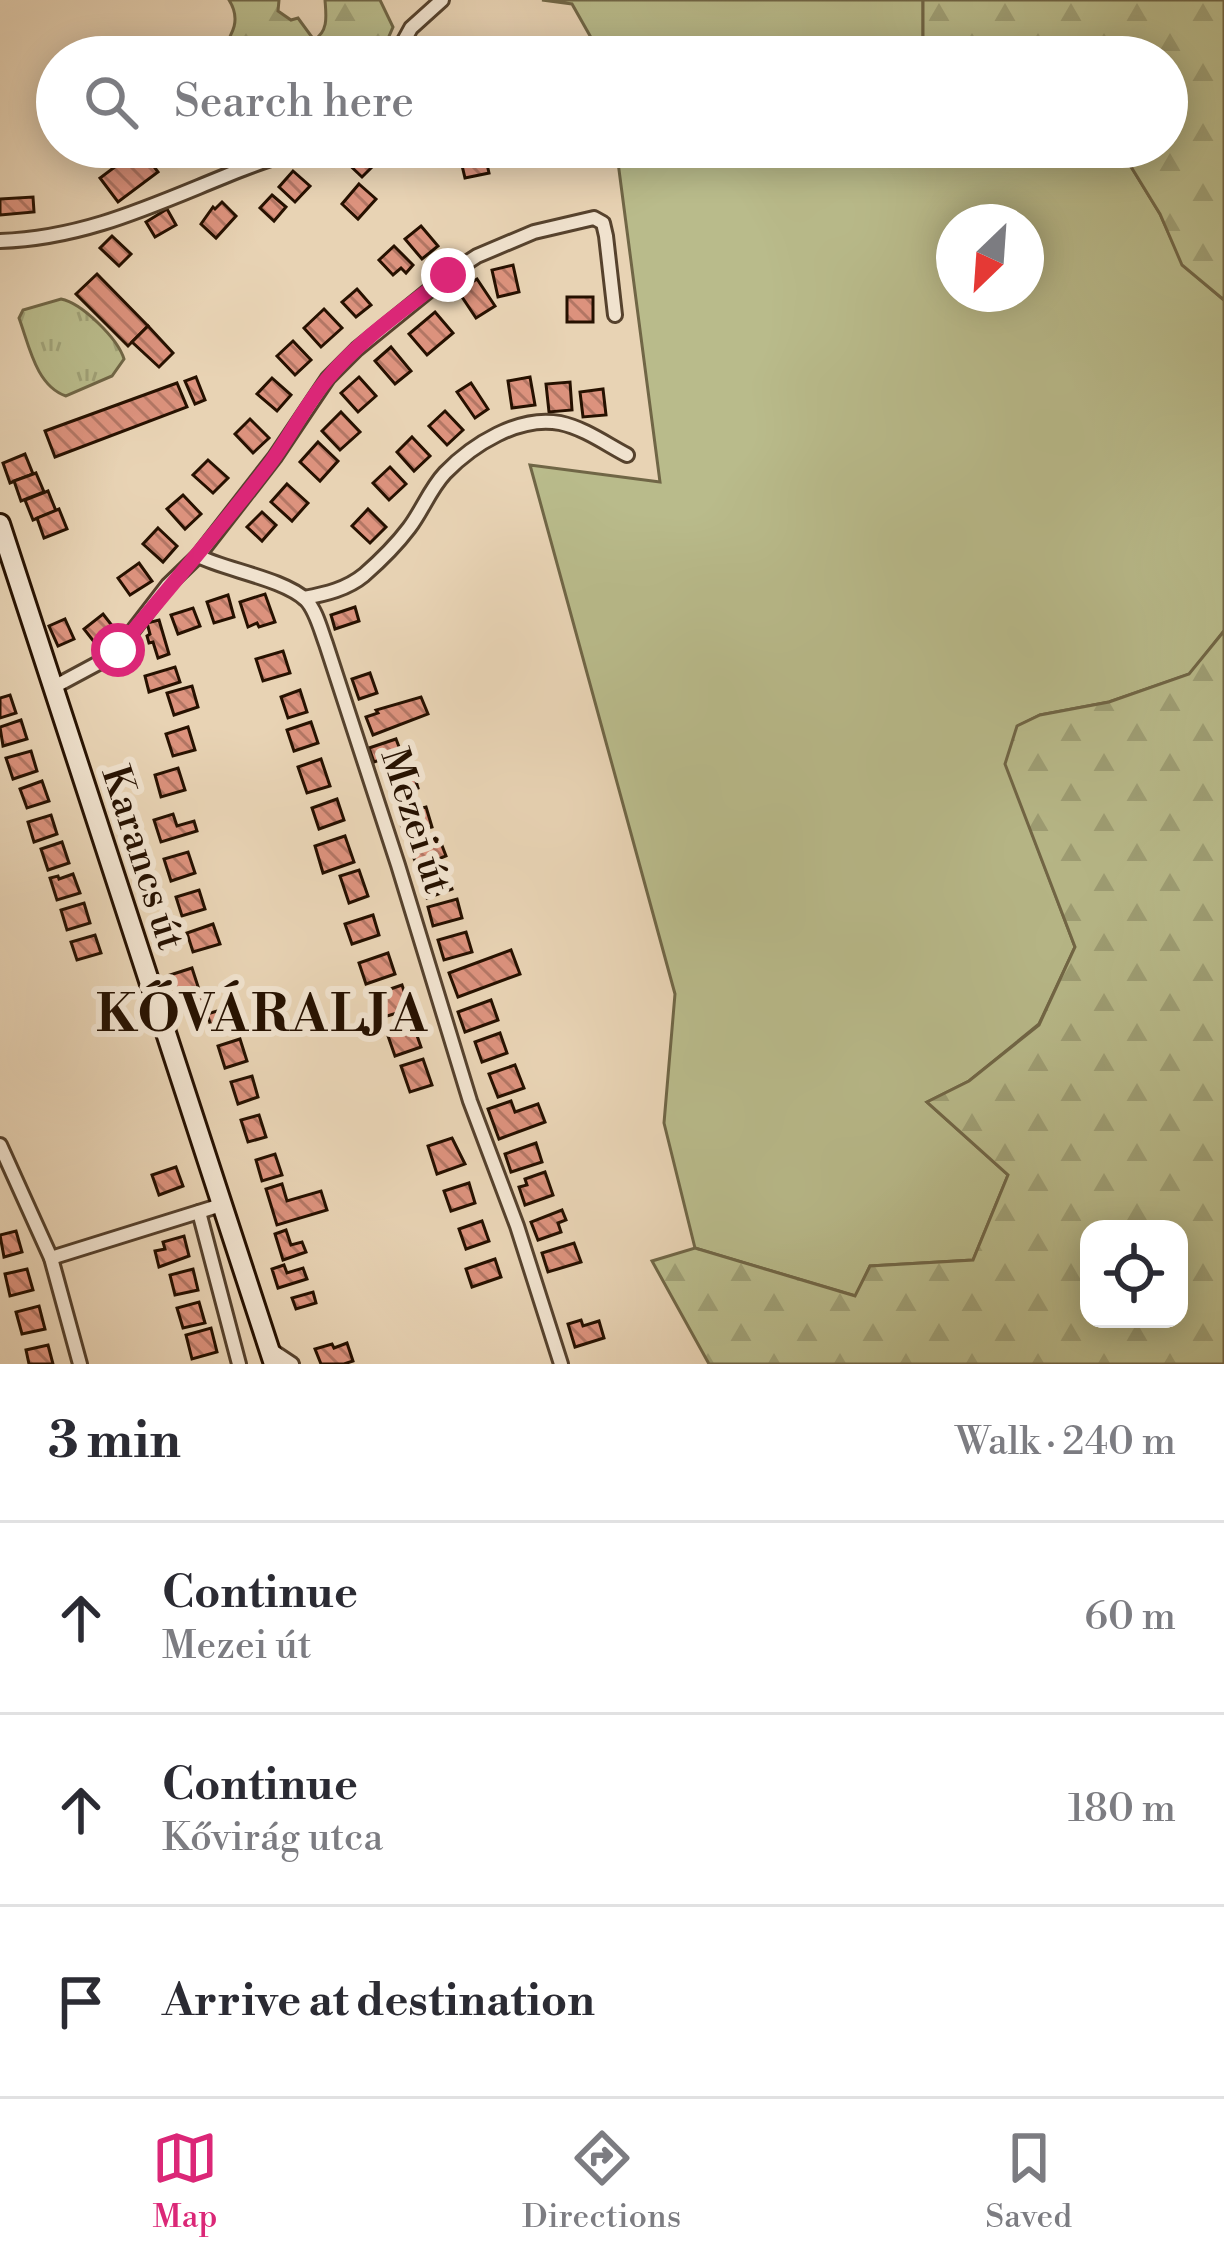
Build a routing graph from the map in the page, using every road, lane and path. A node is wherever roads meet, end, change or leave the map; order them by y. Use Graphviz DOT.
graph roads {
  1 [pos="442,0"];
  2 [pos="407,36"];
  3 [pos="245,168"];
  4 [pos="0,241"];
  5 [pos="615,315"];
  6 [pos="627,455"];
  7 [pos="0,524"];
  8 [pos="198,556"];
  9 [pos="304,598"];
  10 [pos="52,688"];
  11 [pos="0,1145"];
  12 [pos="221,1205"];
  13 [pos="199,1212"];
  14 [pos="51,1258"];
  15 [pos="271,1356"];
  16 [pos="80,1364"];
  17 [pos="239,1364"];
  18 [pos="292,1364"];
  19 [pos="561,1364"];
  1 -- 2 [label="street"];
  3 -- 4 [label="street"];
  5 -- 8 [label="street"];
  6 -- 9 [label="street"];
  7 -- 10 [label="main road, Karancs út"];
  8 -- 9 [label="street"];
  8 -- 10 [label="street"];
  9 -- 19 [label="street, Mezei út"];
  10 -- 12 [label="main road, Karancs út"];
  11 -- 14 [label="street"];
  12 -- 13 [label="street"];
  12 -- 15 [label="main road, Karancs út"];
  13 -- 14 [label="street"];
  13 -- 17 [label="street"];
  14 -- 16 [label="street"];
  15 -- 18 [label="street, Karancs út"];
}
